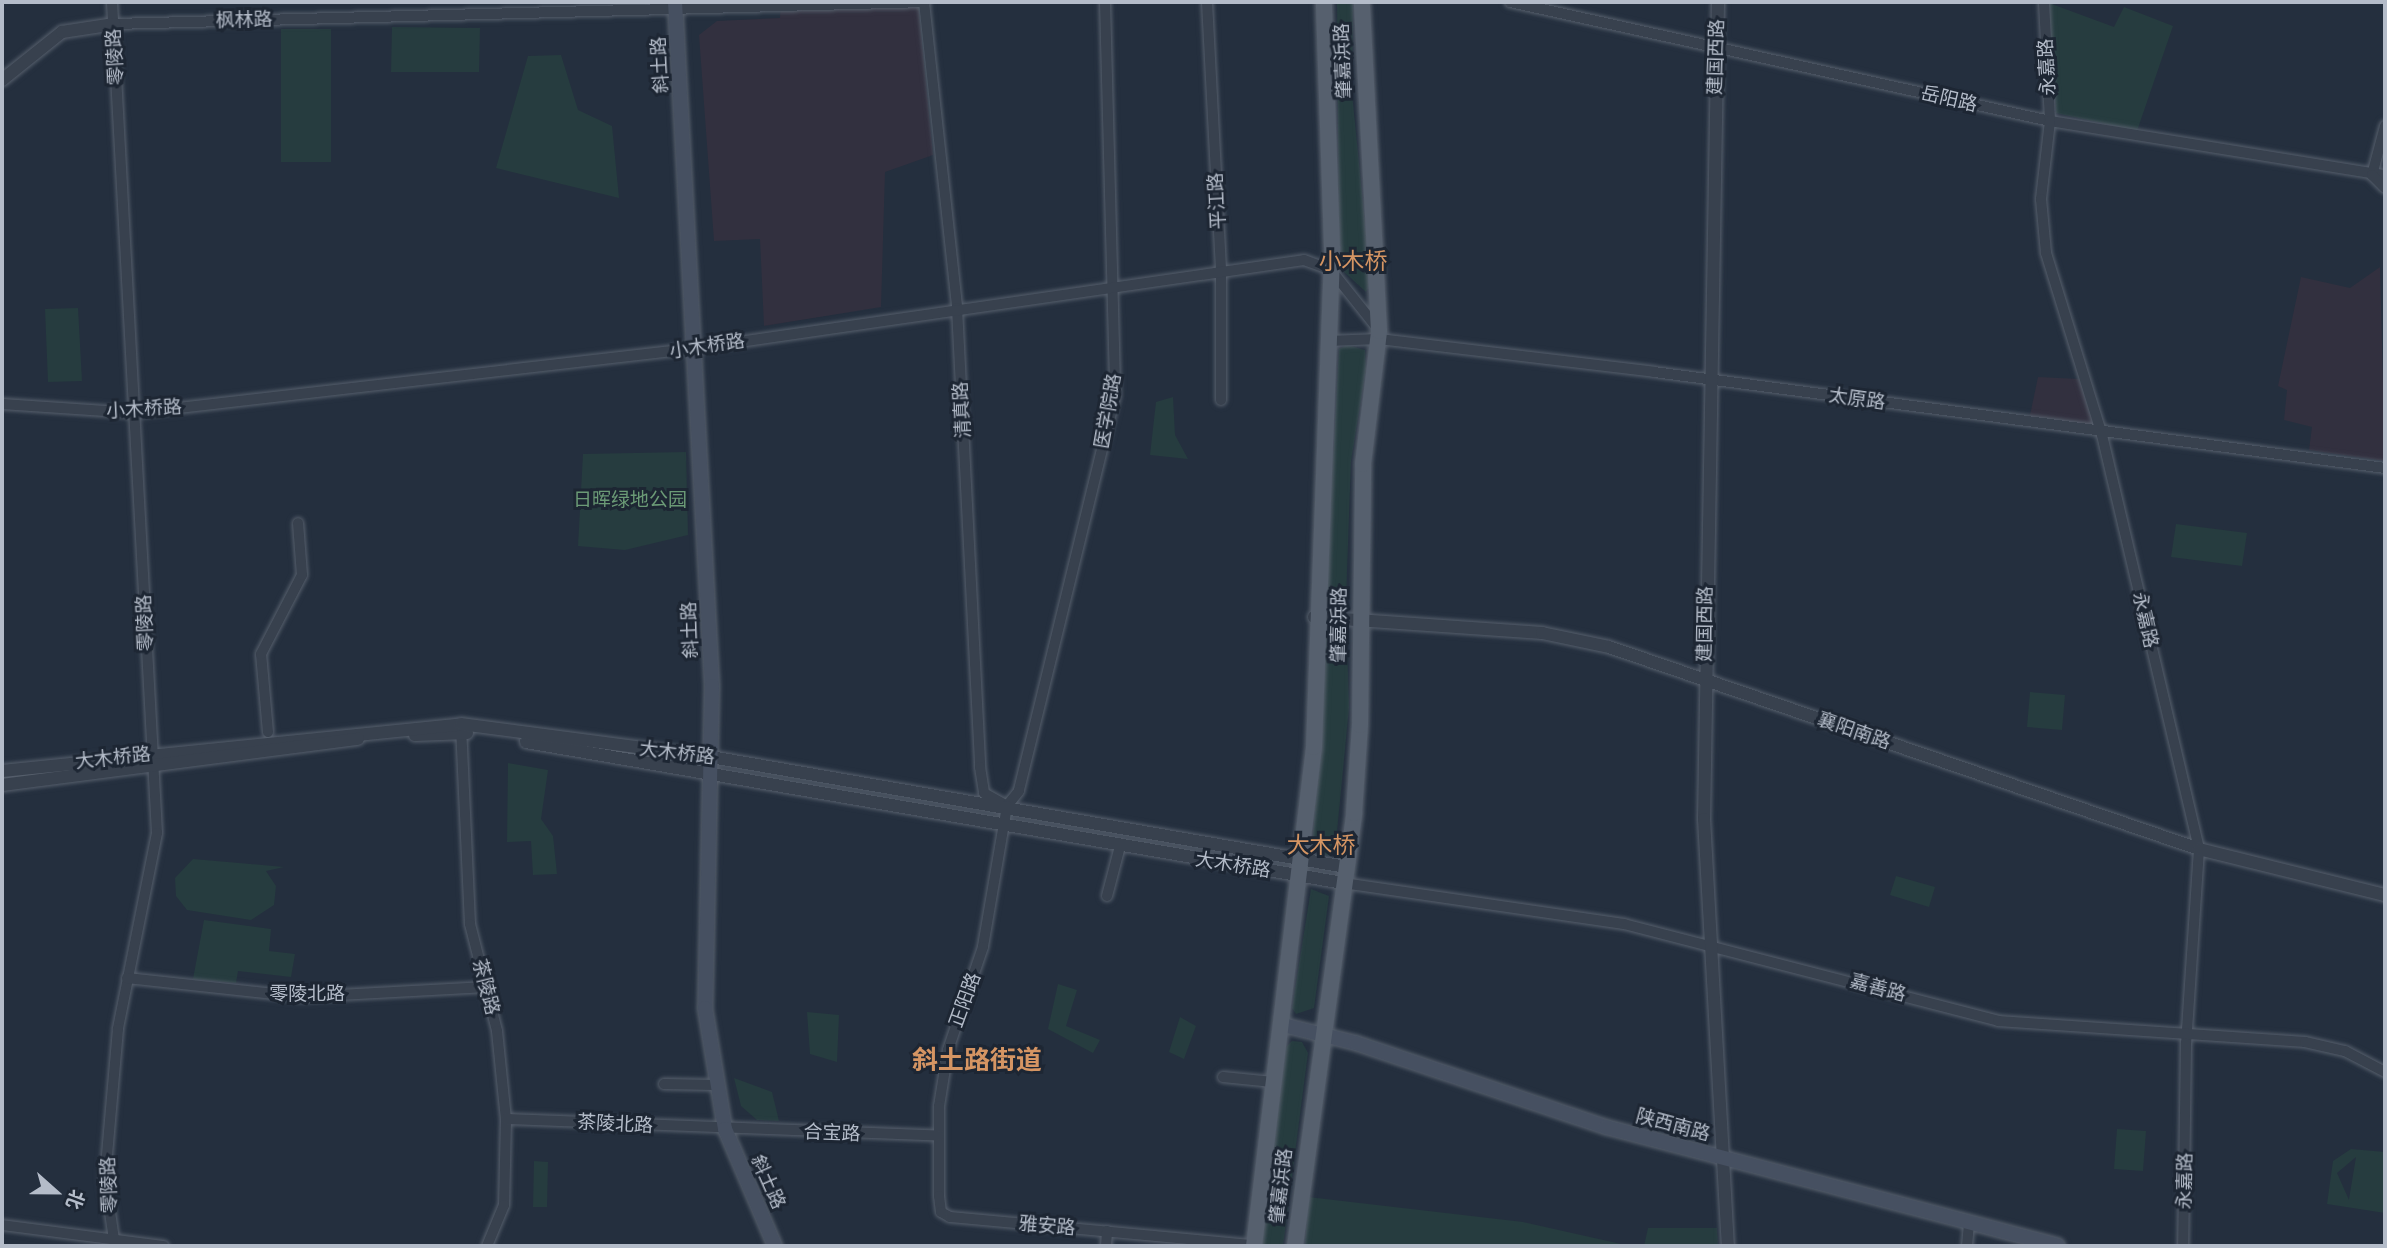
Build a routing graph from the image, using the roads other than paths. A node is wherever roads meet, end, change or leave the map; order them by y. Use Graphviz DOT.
graph roads {
  1 [pos="112,2"];
  2 [pos="924,2"];
  3 [pos="1105,2"];
  4 [pos="1207,2"];
  5 [pos="1325,2"];
  6 [pos="1362,2"];
  7 [pos="1510,2"];
  8 [pos="1718,2"];
  9 [pos="2044,2"];
  10 [pos="676,7"];
  11 [pos="114,24"];
  12 [pos="1714,46"];
  13 [pos="2,80"];
  14 [pos="2050,121"];
  15 [pos="2385,125"];
  16 [pos="2372,175"];
  17 [pos="2385,175"];
  18 [pos="2385,188"];
  19 [pos="1331,270"];
  20 [pos="1221,271"];
  21 [pos="1115,285"];
  22 [pos="957,308"];
  23 [pos="1379,335"];
  24 [pos="1328,341"];
  25 [pos="698,348"];
  26 [pos="1708,379"];
  27 [pos="1221,400"];
  28 [pos="2,404"];
  29 [pos="135,413"];
  30 [pos="2102,435"];
  31 [pos="2385,468"];
  32 [pos="298,523"];
  33 [pos="1314,617"];
  34 [pos="1360,619"];
  35 [pos="1704,680"];
  36 [pos="462,728"];
  37 [pos="268,732"];
  38 [pos="152,754"];
  39 [pos="711,764"];
  40 [pos="153,768"];
  41 [pos="2,771"];
  42 [pos="2,785"];
  43 [pos="1007,806"];
  44 [pos="1004,825"];
  45 [pos="1120,846"];
  46 [pos="2199,849"];
  47 [pos="1306,857"];
  48 [pos="1345,875"];
  49 [pos="1302,876"];
  50 [pos="1369,887"];
  51 [pos="2385,895"];
  52 [pos="1107,896"];
  53 [pos="1710,943"];
  54 [pos="127,978"];
  55 [pos="487,987"];
  56 [pos="1283,1025"];
  57 [pos="2187,1033"];
  58 [pos="1323,1034"];
  59 [pos="2385,1072"];
  60 [pos="1223,1077"];
  61 [pos="1273,1082"];
  62 [pos="664,1084"];
  63 [pos="715,1085"];
  64 [pos="506,1119"];
  65 [pos="725,1129"];
  66 [pos="939,1136"];
  67 [pos="1726,1158"];
  68 [pos="966,1219"];
  69 [pos="1969,1223"];
  70 [pos="2,1225"];
  71 [pos="1107,1231"];
  72 [pos="114,1240"];
  73 [pos="1254,1245"];
  74 [pos="164,1246"];
  75 [pos="487,1246"];
  76 [pos="775,1246"];
  77 [pos="1106,1246"];
  78 [pos="1295,1246"];
  79 [pos="1727,1246"];
  80 [pos="1967,1246"];
  81 [pos="2058,1246"];
  82 [pos="2183,1246"];
  1 -- 11 [label="street, 零陵路"];
  2 -- 10 [label="street, 枫林路"];
  2 -- 22 [label="street, 清真路"];
  3 -- 21 [label="street, 医学院路"];
  4 -- 20 [label="street, 平江路"];
  5 -- 19 [label="main road, 肇嘉浜路"];
  6 -- 23 [label="main road, 肇嘉浜路"];
  7 -- 12 [label="street, 岳阳路"];
  8 -- 12 [label="street, 建国西路"];
  9 -- 14 [label="street, 永嘉路"];
  10 -- 11 [label="street, 枫林路"];
  10 -- 25 [label="main road, 斜土路"];
  11 -- 13 [label="street, 枫林路"];
  11 -- 29 [label="street, 零陵路"];
  12 -- 14 [label="street, 岳阳路"];
  12 -- 26 [label="street, 建国西路"];
  14 -- 16 [label="street, 岳阳路"];
  14 -- 30 [label="street, 永嘉路"];
  15 -- 16 [label="street"];
  16 -- 17 [label="street, 岳阳路"];
  16 -- 18 [label="street"];
  19 -- 20 [label="street, 小木桥路"];
  19 -- 23 [label="street"];
  19 -- 24 [label="main road, 肇嘉浜路"];
  20 -- 21 [label="street, 小木桥路"];
  20 -- 27 [label="street, 平江路"];
  21 -- 22 [label="street, 小木桥路"];
  21 -- 43 [label="street, 医学院路"];
  22 -- 25 [label="street, 小木桥路"];
  22 -- 43 [label="street, 清真路"];
  23 -- 24 [label="street, 太原路"];
  23 -- 26 [label="street, 太原路"];
  23 -- 34 [label="main road, 肇嘉浜路"];
  24 -- 33 [label="main road, 肇嘉浜路"];
  25 -- 29 [label="street, 小木桥路"];
  25 -- 39 [label="main road, 斜土路"];
  26 -- 30 [label="street, 太原路"];
  26 -- 35 [label="street, 建国西路"];
  28 -- 29 [label="street, 小木桥路"];
  29 -- 38 [label="street, 零陵路"];
  30 -- 31 [label="street, 太原路"];
  30 -- 46 [label="street, 永嘉路"];
  32 -- 37 [label="street"];
  33 -- 34 [label="street, 襄阳南路"];
  33 -- 47 [label="main road, 肇嘉浜路"];
  34 -- 35 [label="street, 襄阳南路"];
  34 -- 48 [label="main road, 肇嘉浜路"];
  35 -- 46 [label="street, 襄阳南路"];
  35 -- 53 [label="street, 建国西路"];
  36 -- 38 [label="street, 大木桥路"];
  36 -- 39 [label="street, 大木桥路"];
  36 -- 40 [label="street, 大木桥路"];
  36 -- 55 [label="street, 茶陵路"];
  38 -- 40 [label="street, 零陵路"];
  38 -- 41 [label="street, 大木桥路"];
  39 -- 43 [label="street, 大木桥路"];
  39 -- 44 [label="street, 大木桥路"];
  39 -- 63 [label="main road, 斜土路"];
  40 -- 42 [label="street, 大木桥路"];
  40 -- 54 [label="street, 零陵路"];
  43 -- 44 [label="street, 正阳路"];
  43 -- 47 [label="street, 大木桥路"];
  44 -- 45 [label="street, 大木桥路"];
  44 -- 66 [label="street, 正阳路"];
  45 -- 49 [label="street, 大木桥路"];
  45 -- 52 [label="street"];
  46 -- 51 [label="street, 襄阳南路"];
  46 -- 57 [label="street, 永嘉路"];
  47 -- 48 [label="street, 大木桥路"];
  47 -- 49 [label="main road, 肇嘉浜路"];
  48 -- 49 [label="street, 大木桥路"];
  48 -- 50 [label="street, 嘉善路"];
  48 -- 50 [label="street"];
  48 -- 58 [label="main road, 肇嘉浜路"];
  49 -- 56 [label="main road, 肇嘉浜路"];
  50 -- 53 [label="street, 嘉善路"];
  53 -- 57 [label="street, 嘉善路"];
  53 -- 67 [label="street, 建国西路"];
  54 -- 55 [label="street, 零陵北路"];
  54 -- 72 [label="street, 零陵路"];
  55 -- 64 [label="street, 茶陵路"];
  56 -- 58 [label="main road, 陕西南路"];
  56 -- 61 [label="main road, 肇嘉浜路"];
  57 -- 59 [label="street, 嘉善路"];
  57 -- 82 [label="street, 永嘉路"];
  58 -- 67 [label="main road, 陕西南路"];
  58 -- 78 [label="main road, 肇嘉浜路"];
  60 -- 61 [label="street"];
  61 -- 73 [label="main road, 肇嘉浜路"];
  62 -- 63 [label="street"];
  63 -- 65 [label="main road, 斜土路"];
  64 -- 65 [label="street, 茶陵北路"];
  64 -- 75 [label="street, 茶陵路"];
  65 -- 66 [label="street, 合宝路"];
  65 -- 76 [label="main road, 斜土路"];
  66 -- 68 [label="street, 正阳路"];
  67 -- 69 [label="main road, 陕西南路"];
  67 -- 79 [label="street, 建国西路"];
  68 -- 71 [label="street, 雅安路"];
  69 -- 80 [label="street"];
  69 -- 81 [label="main road, 陕西南路"];
  70 -- 72 [label="street"];
  71 -- 73 [label="street, 雅安路"];
  71 -- 77 [label="street"];
  72 -- 74 [label="street"];
}
